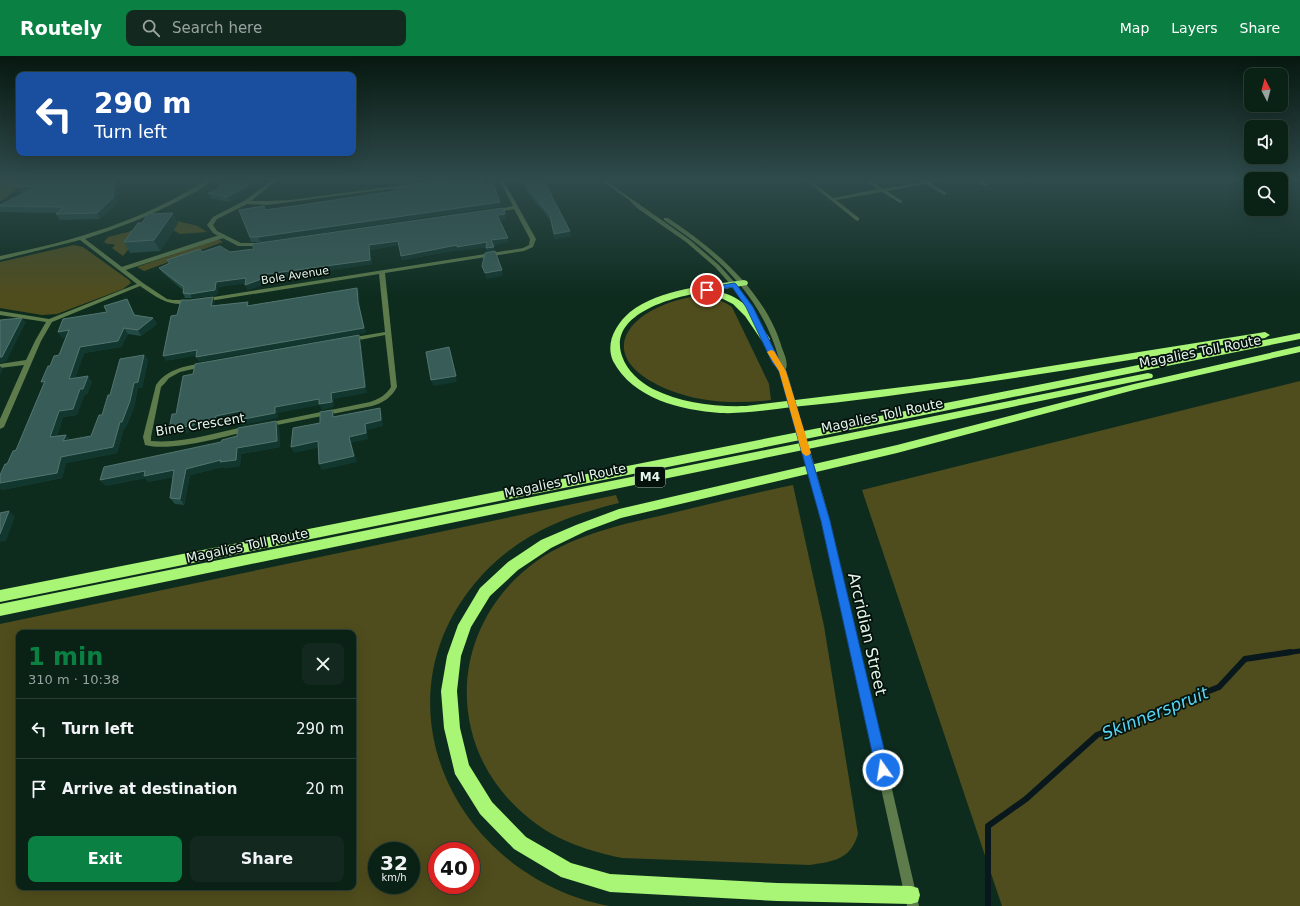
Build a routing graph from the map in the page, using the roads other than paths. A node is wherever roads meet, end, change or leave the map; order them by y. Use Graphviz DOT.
graph roads {
  1 [pos="134,218"];
  2 [pos="219,218"];
  3 [pos="522,218"];
  4 [pos="654,218"];
  5 [pos="663,218"];
  6 [pos="223,236"];
  7 [pos="81,238"];
  8 [pos="267,244"];
  9 [pos="0,258"];
  10 [pos="122,269"];
  11 [pos="382,272"];
  12 [pos="141,284"];
  13 [pos="739,284"];
  14 [pos="693,292"];
  15 [pos="0,313"];
  16 [pos="50,321"];
  17 [pos="1300,329"];
  18 [pos="388,333"];
  19 [pos="1300,336"];
  20 [pos="765,339"];
  21 [pos="341,341"];
  22 [pos="1300,345"];
  23 [pos="1300,349"];
  24 [pos="28,362"];
  25 [pos="208,364"];
  26 [pos="0,366"];
  27 [pos="784,374"];
  28 [pos="0,427"];
  29 [pos="0,596"];
  30 [pos="0,610"];
  31 [pos="912,900"];
  1 -- 7 [label="street"];
  2 -- 6 [label="street"];
  3 -- 11 [label="street, Bole Avenue"];
  4 -- 13 [label="street, Arcridian Street"];
  5 -- 13 [label="street, Arcridian Street"];
  6 -- 8 [label="street"];
  6 -- 10 [label="lane"];
  7 -- 9 [label="street"];
  7 -- 10 [label="street, Bole Avenue"];
  10 -- 12 [label="street, Bole Avenue"];
  11 -- 12 [label="street, Bole Avenue"];
  11 -- 18 [label="street, Bine Crescent"];
  12 -- 16 [label="street"];
  13 -- 14 [label="highway"];
  13 -- 20 [label="street, Arcridian Street"];
  13 -- 27 [label="street, Arcridian Street"];
  14 -- 17 [label="highway"];
  14 -- 20 [label="highway"];
  15 -- 16 [label="street"];
  16 -- 24 [label="street"];
  18 -- 21 [label="street"];
  18 -- 25 [label="street, Bine Crescent"];
  19 -- 29 [label="highway, Magalies Toll Route / M4"];
  20 -- 27 [label="street, Arcridian Street"];
  22 -- 30 [label="highway, Magalies Toll Route / M4"];
  23 -- 31 [label="highway"];
  24 -- 26 [label="street"];
  24 -- 28 [label="street"];
  27 -- 31 [label="street, Arcridian Street, bridge"];
}
